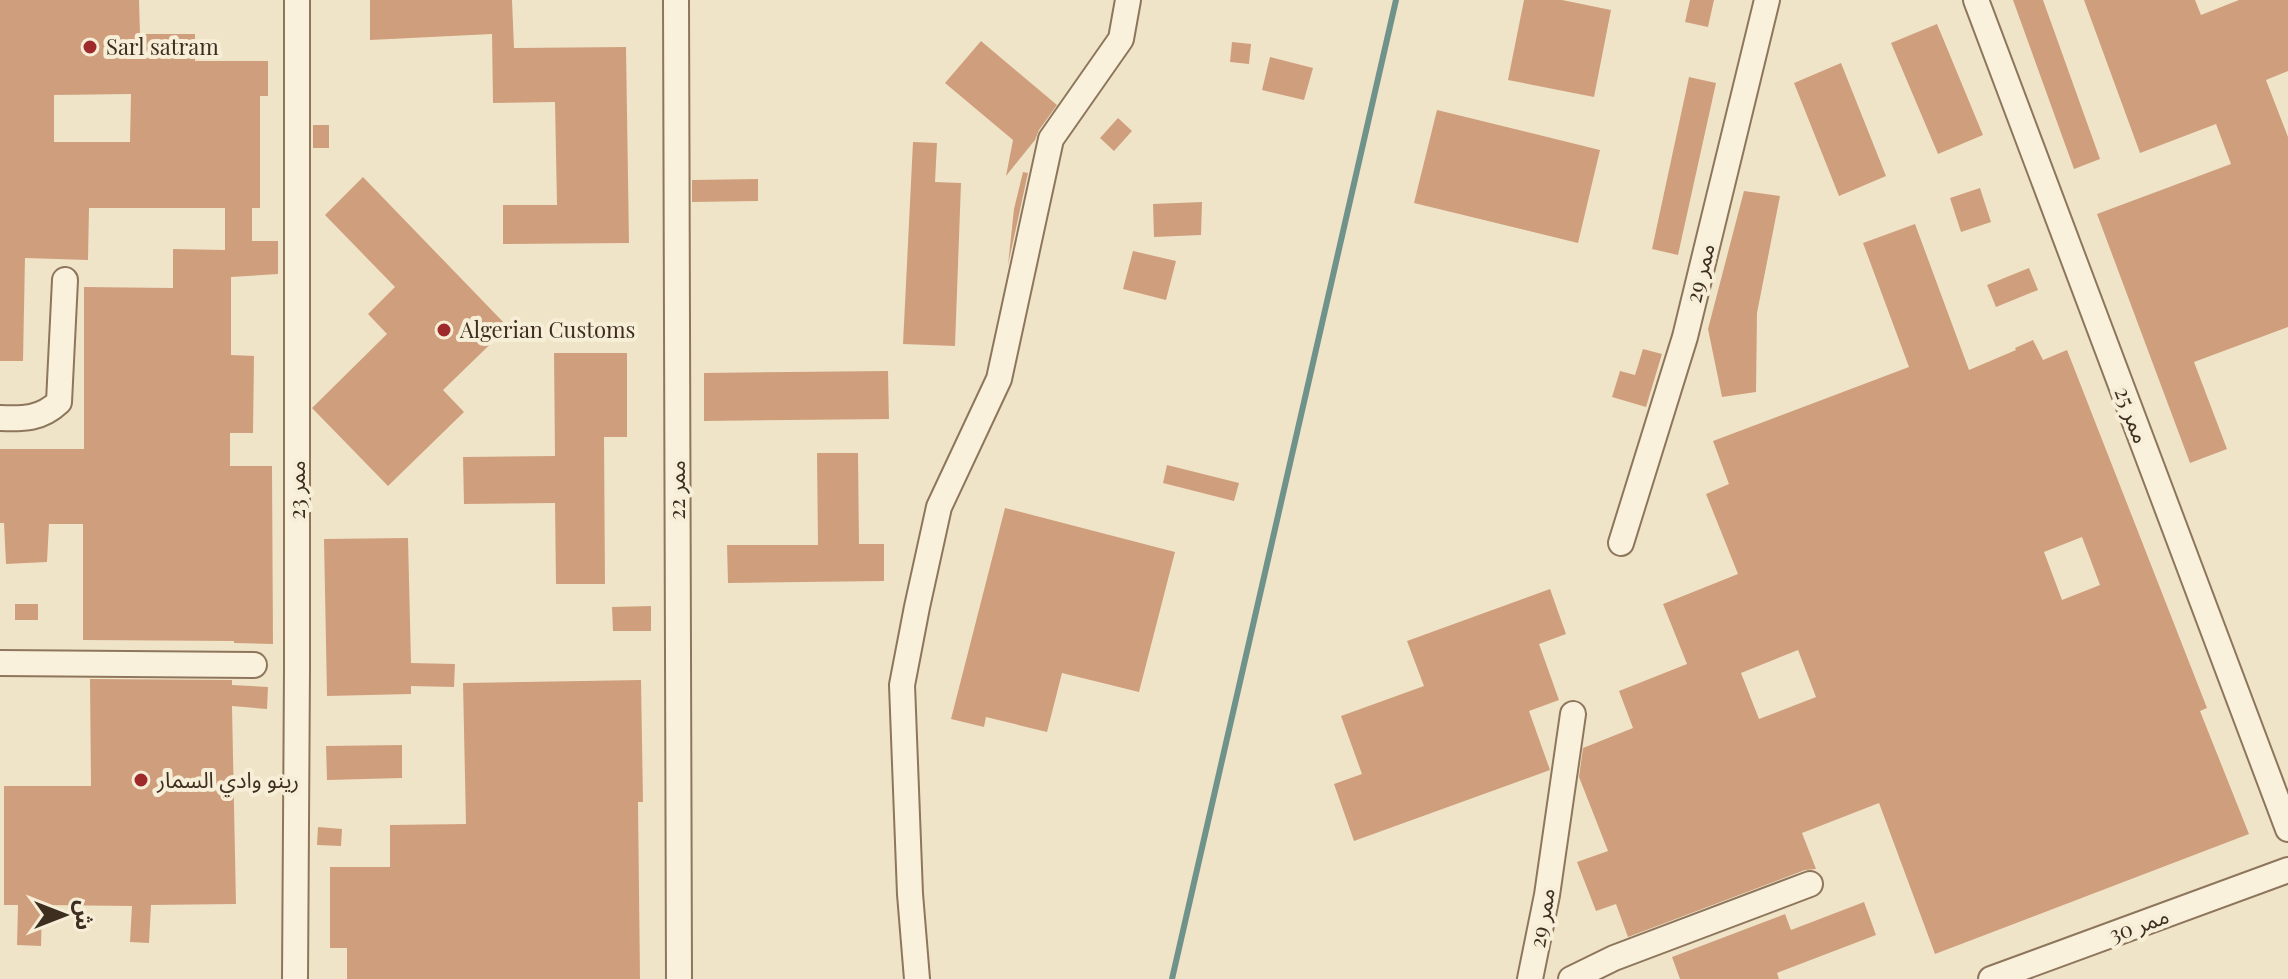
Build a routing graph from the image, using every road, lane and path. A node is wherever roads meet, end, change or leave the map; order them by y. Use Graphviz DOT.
graph roads {
  1 [pos="297,0"];
  2 [pos="676,0"];
  3 [pos="1128,0"];
  4 [pos="1767,0"];
  5 [pos="1976,0"];
  6 [pos="65,280"];
  7 [pos="0,418"];
  8 [pos="1621,543"];
  9 [pos="0,663"];
  10 [pos="254,665"];
  11 [pos="1573,714"];
  12 [pos="2288,829"];
  13 [pos="2288,870"];
  14 [pos="1810,884"];
  15 [pos="295,979"];
  16 [pos="679,979"];
  17 [pos="917,979"];
  18 [pos="1530,979"];
  19 [pos="1571,979"];
  20 [pos="1991,979"];
  1 -- 15 [label="lane, ممر 23"];
  2 -- 16 [label="lane, ممر 22"];
  3 -- 17 [label="lane"];
  4 -- 8 [label="lane, ممر 29"];
  5 -- 12 [label="lane, ممر 25"];
  6 -- 7 [label="lane"];
  9 -- 10 [label="lane"];
  11 -- 18 [label="lane, ممر 29"];
  13 -- 20 [label="lane, ممر 30"];
  14 -- 19 [label="lane"];
}
